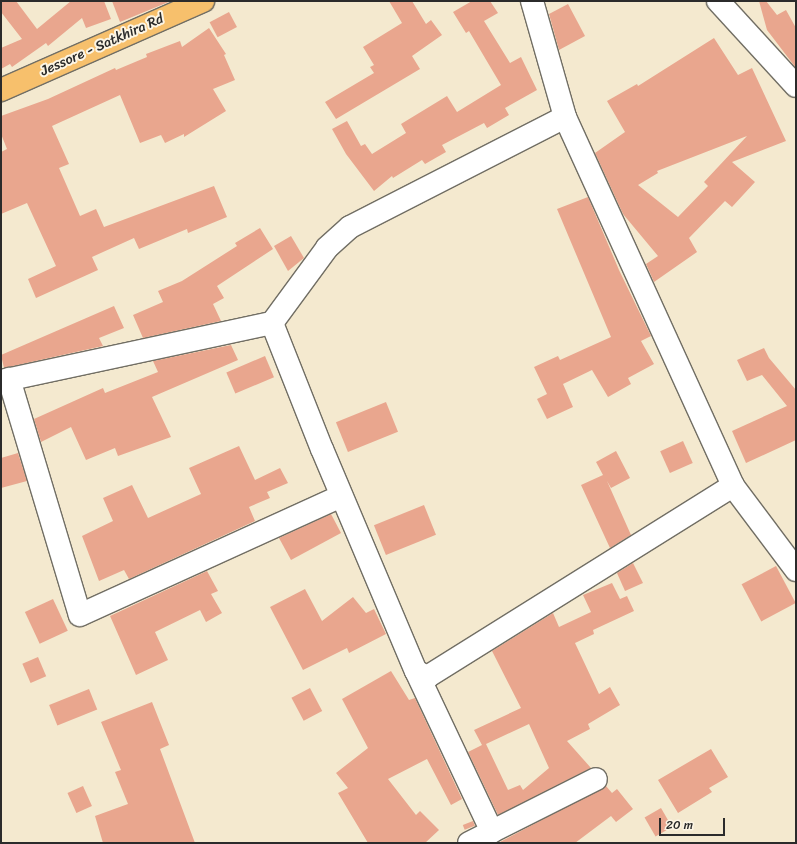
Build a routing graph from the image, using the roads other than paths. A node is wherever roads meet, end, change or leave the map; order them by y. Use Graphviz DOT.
graph roads {
  1 [pos="203,1"];
  2 [pos="532,1"];
  3 [pos="718,1"];
  4 [pos="796,86"];
  5 [pos="1,90"];
  6 [pos="565,117"];
  7 [pos="272,323"];
  8 [pos="5,380"];
  9 [pos="733,486"];
  10 [pos="341,496"];
  11 [pos="796,570"];
  12 [pos="416,671"];
  13 [pos="596,779"];
  14 [pos="492,832"];
  15 [pos="468,843"];
  1 -- 5 [label="main road, Jessore - Satkhira Rd"];
  2 -- 6 [label="street"];
  3 -- 4 [label="street"];
  6 -- 7 [label="street"];
  6 -- 9 [label="street"];
  7 -- 8 [label="street"];
  7 -- 10 [label="street"];
  8 -- 10 [label="street"];
  9 -- 11 [label="street"];
  9 -- 12 [label="street"];
  10 -- 12 [label="street"];
  12 -- 14 [label="street"];
  13 -- 14 [label="street"];
  14 -- 15 [label="street"];
}
